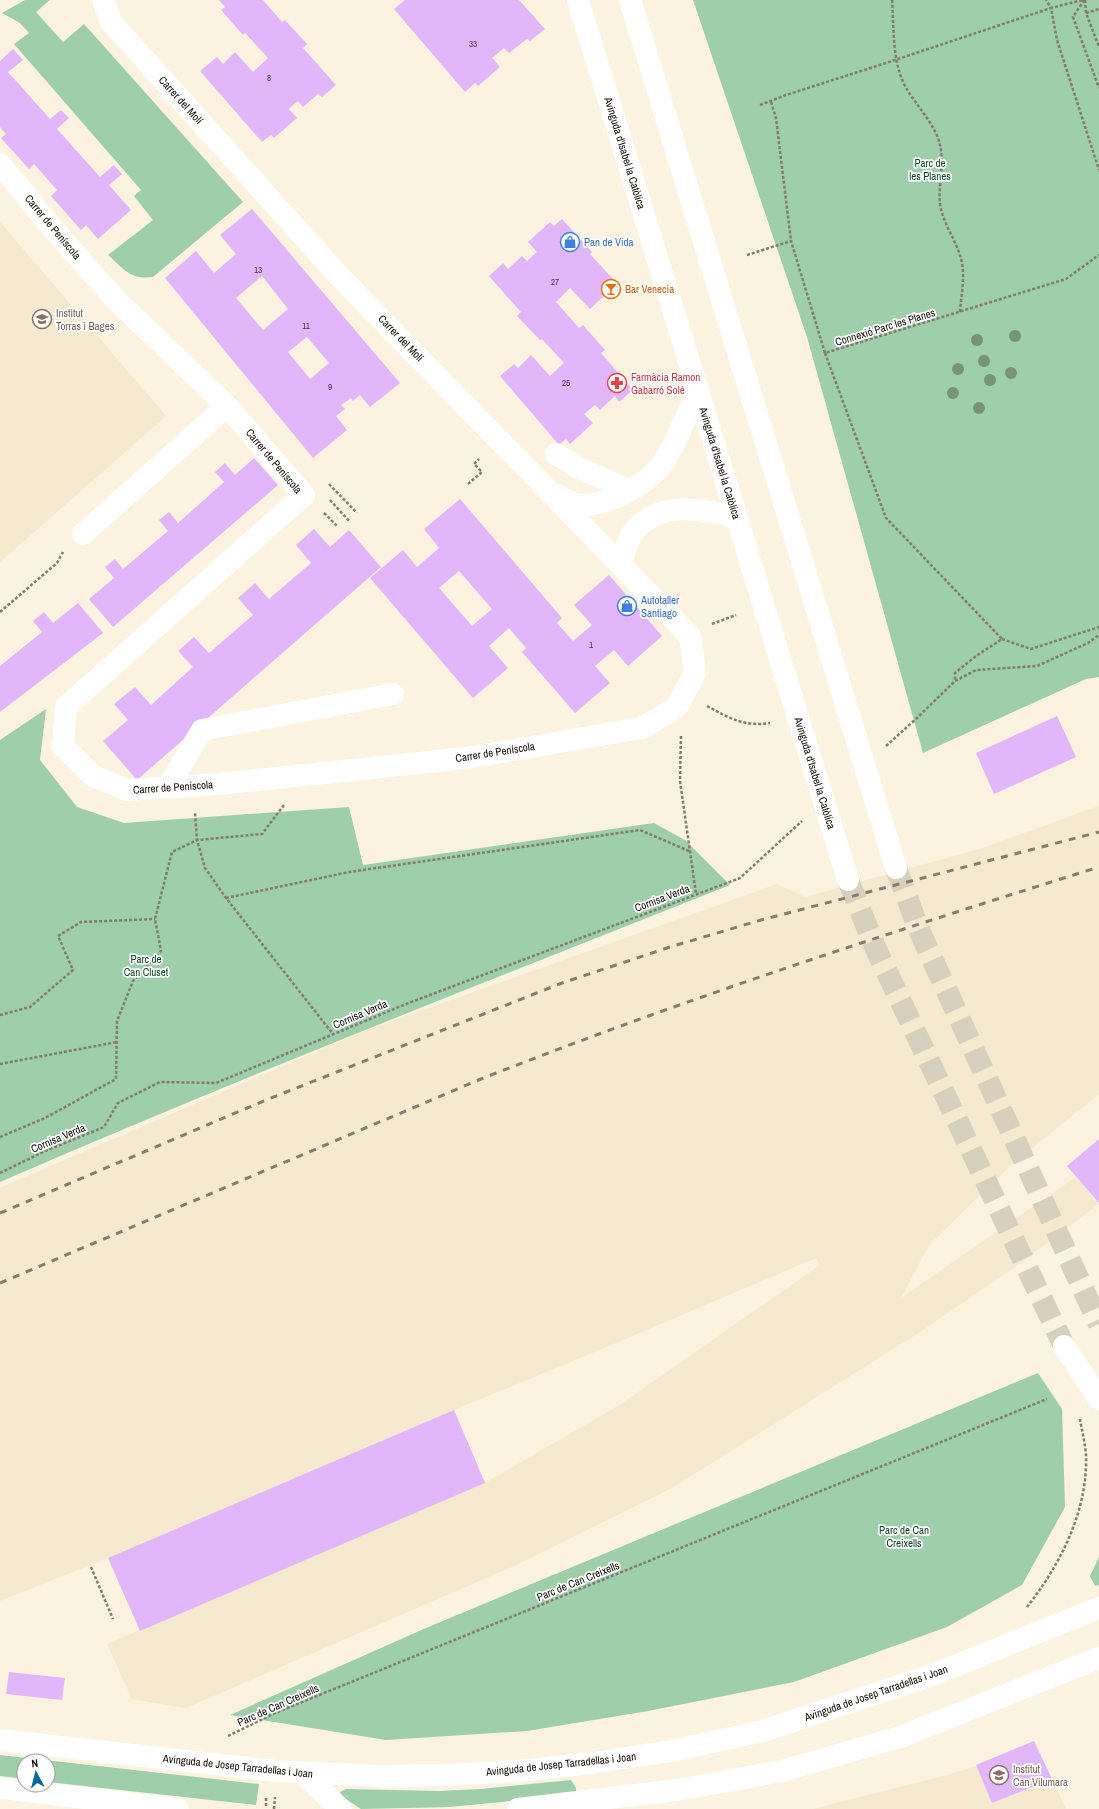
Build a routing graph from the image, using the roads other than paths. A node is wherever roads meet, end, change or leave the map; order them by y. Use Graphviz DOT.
graph roads {
  1 [pos="103,0"];
  2 [pos="578,0"];
  3 [pos="630,0"];
  4 [pos="0,164"];
  5 [pos="698,391"];
  6 [pos="227,406"];
  7 [pos="556,454"];
  8 [pos="628,490"];
  9 [pos="550,491"];
  10 [pos="738,522"];
  11 [pos="74,540"];
  12 [pos="621,564"];
  13 [pos="695,673"];
  14 [pos="393,694"];
  15 [pos="168,788"];
  16 [pos="896,868"];
  17 [pos="848,880"];
  18 [pos="1064,1346"];
  19 [pos="1099,1399"];
  20 [pos="1099,1608"];
  21 [pos="1099,1658"];
  22 [pos="0,1740"];
  23 [pos="302,1773"];
  24 [pos="0,1788"];
  25 [pos="178,1809"];
  26 [pos="341,1809"];
  27 [pos="518,1809"];
  1 -- 9 [label="street, Carrer del Molí"];
  2 -- 5 [label="street, Avinguda d'Isabel la Catòlica"];
  3 -- 16 [label="street"];
  4 -- 6 [label="street, Carrer de Peníscola"];
  5 -- 8 [label="street"];
  5 -- 10 [label="street, Avinguda d'Isabel la Catòlica"];
  6 -- 11 [label="street"];
  6 -- 15 [label="street, Carrer de Peníscola"];
  7 -- 8 [label="street"];
  8 -- 9 [label="street"];
  9 -- 12 [label="street, Carrer del Molí"];
  10 -- 12 [label="street"];
  10 -- 17 [label="street, Avinguda d'Isabel la Catòlica"];
  12 -- 13 [label="street, Carrer del Molí"];
  13 -- 15 [label="street, Carrer de Peníscola"];
  14 -- 15 [label="street"];
  18 -- 19 [label="street"];
  20 -- 23 [label="street, Avinguda de Josep Tarradellas i Joan"];
  21 -- 27 [label="street"];
  22 -- 23 [label="street, Avinguda de Josep Tarradellas i Joan"];
  23 -- 26 [label="street"];
  24 -- 25 [label="street"];
}
